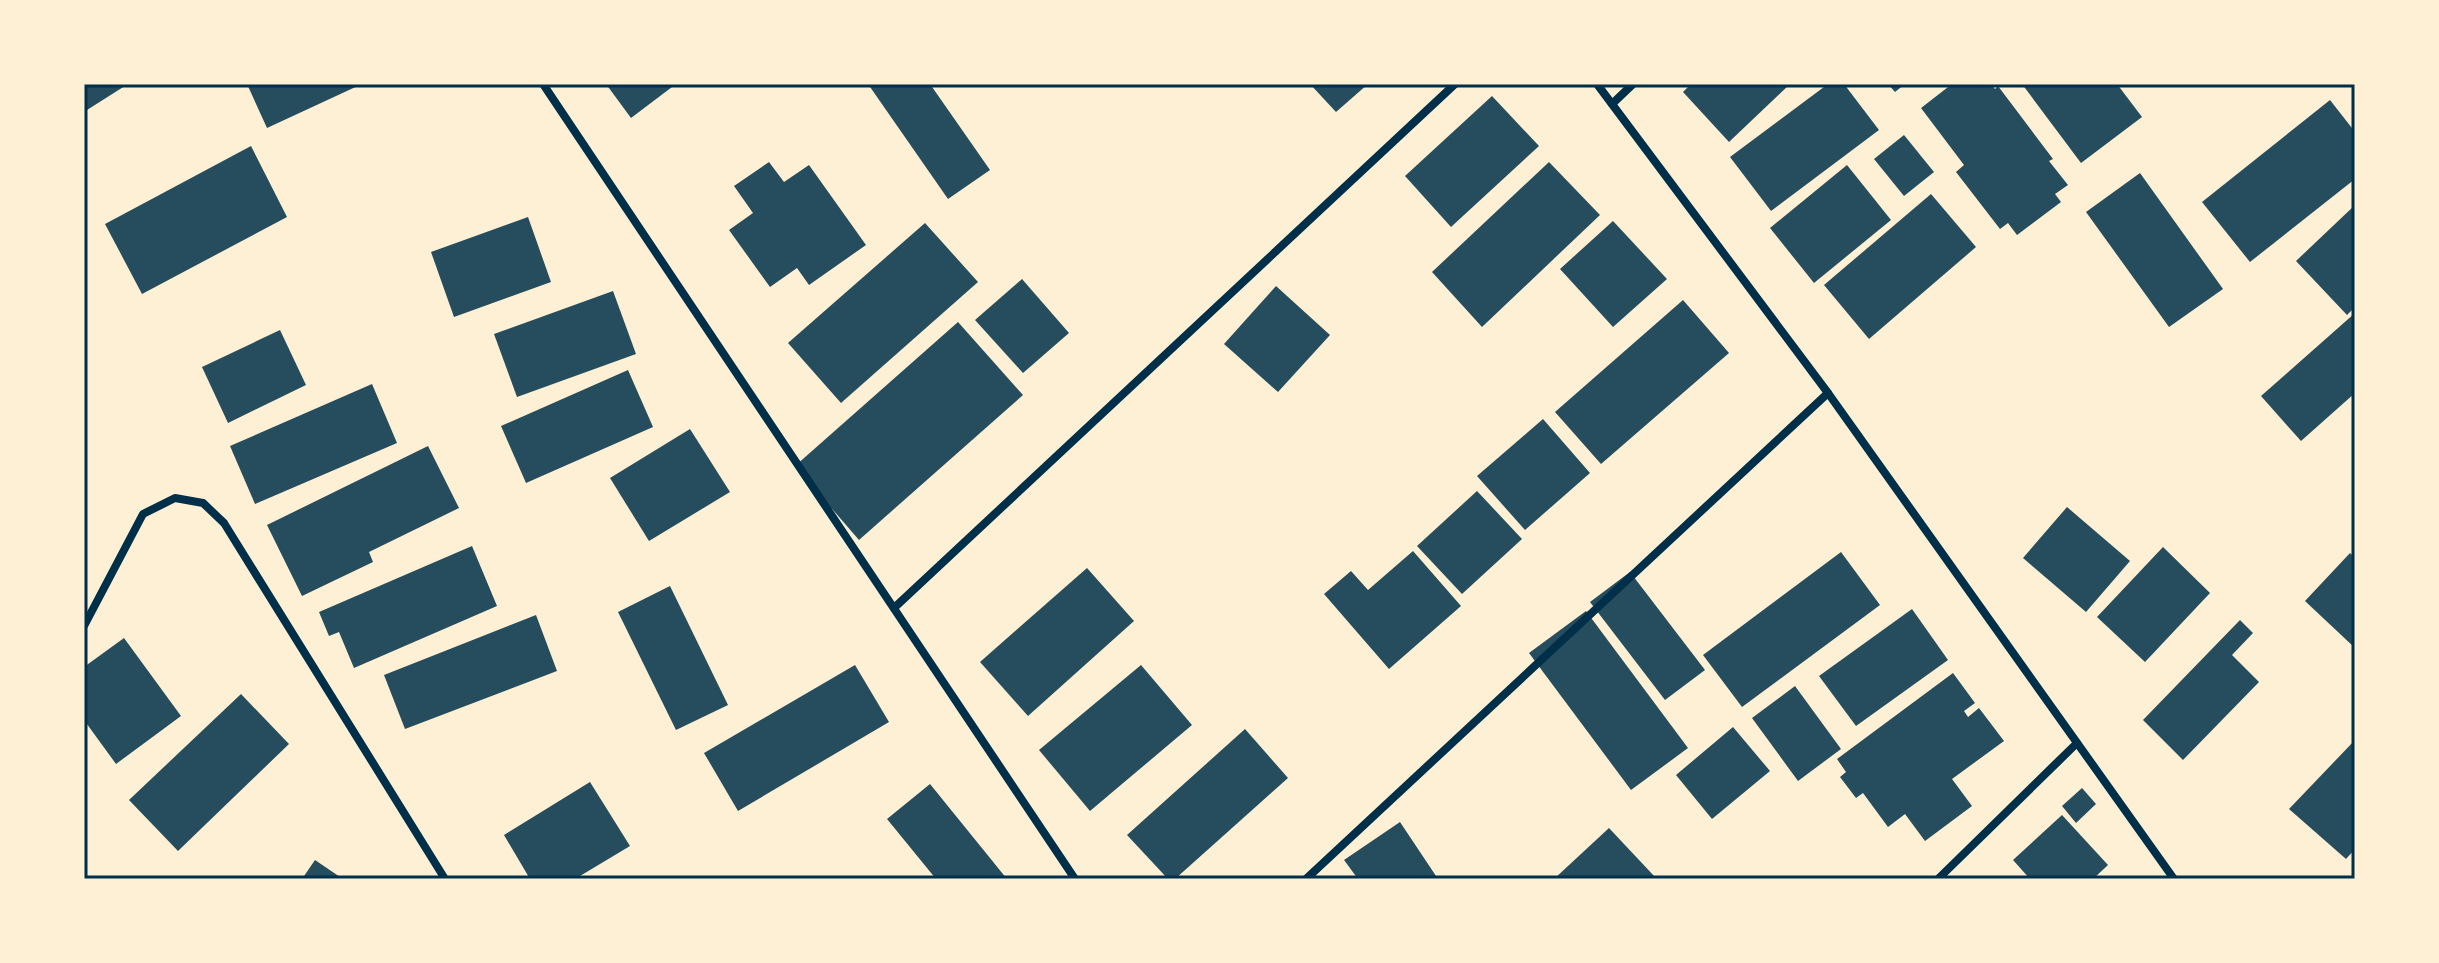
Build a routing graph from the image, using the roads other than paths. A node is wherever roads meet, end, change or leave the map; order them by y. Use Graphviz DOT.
graph roads {
  1 [pos="543,84"];
  2 [pos="1455,84"];
  3 [pos="1597,84"];
  4 [pos="1633,84"];
  5 [pos="1612,104"];
  6 [pos="1828,393"];
  7 [pos="894,608"];
  8 [pos="84,626"];
  9 [pos="2077,743"];
  10 [pos="445,879"];
  11 [pos="1075,879"];
  12 [pos="1306,879"];
  13 [pos="1938,879"];
  14 [pos="2174,879"];
  1 -- 7 [label="street"];
  2 -- 7 [label="street"];
  3 -- 5 [label="street"];
  4 -- 5 [label="street"];
  5 -- 6 [label="street"];
  6 -- 9 [label="street"];
  6 -- 12 [label="street"];
  7 -- 11 [label="street"];
  8 -- 10 [label="street"];
  9 -- 13 [label="street"];
  9 -- 14 [label="street"];
}
